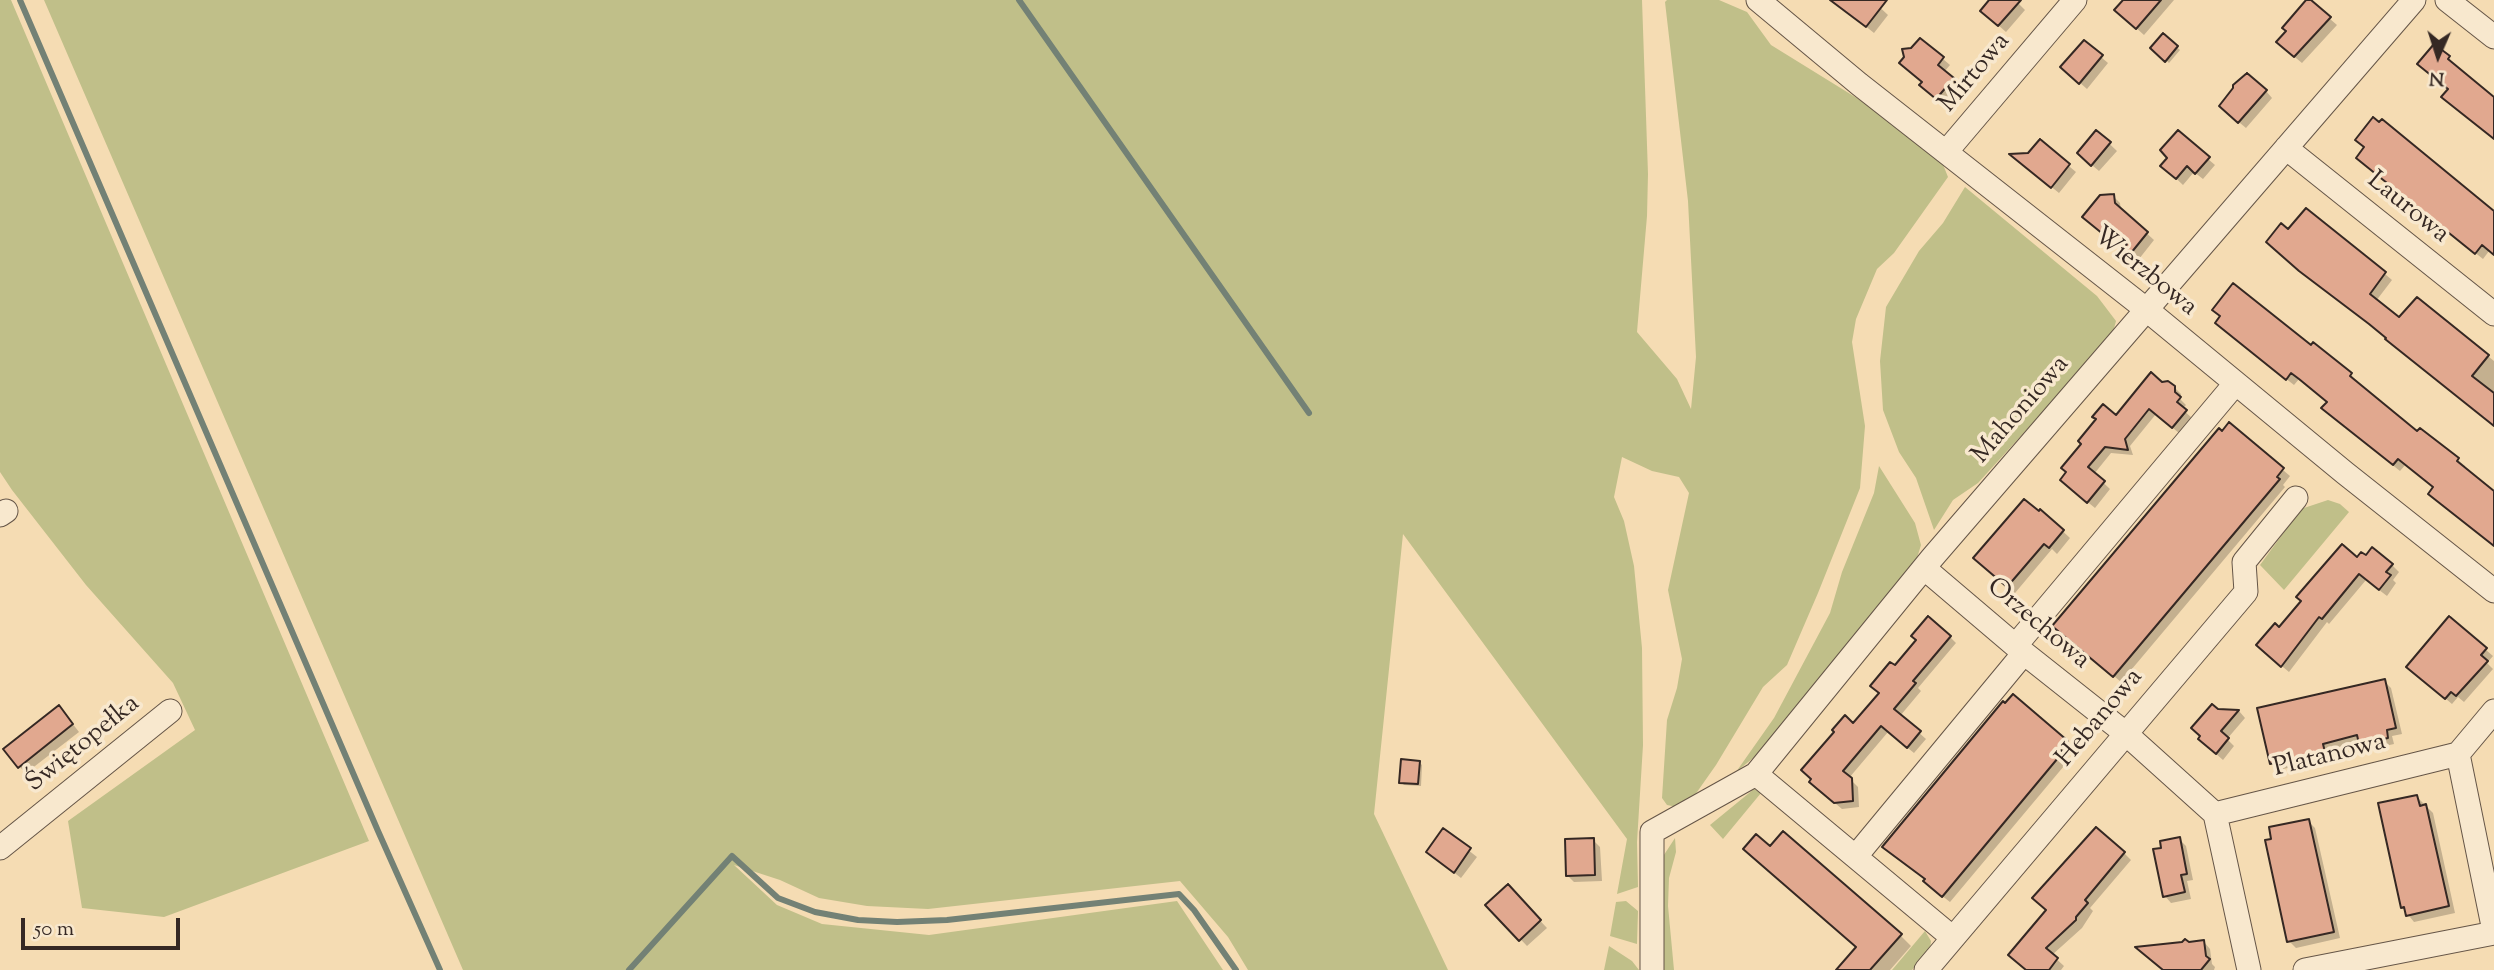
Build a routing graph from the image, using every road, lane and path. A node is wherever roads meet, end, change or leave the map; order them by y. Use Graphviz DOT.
graph roads {
  1 [pos="1758,0"];
  2 [pos="2075,0"];
  3 [pos="2414,0"];
  4 [pos="2447,0"];
  5 [pos="2494,37"];
  6 [pos="2286,148"];
  7 [pos="1946,152"];
  8 [pos="2147,310"];
  9 [pos="2494,314"];
  10 [pos="2235,384"];
  11 [pos="2296,498"];
  12 [pos="1924,568"];
  13 [pos="2494,591"];
  14 [pos="2020,649"];
  15 [pos="170,711"];
  16 [pos="2494,711"];
  17 [pos="2125,733"];
  18 [pos="2458,754"];
  19 [pos="1756,774"];
  20 [pos="2215,814"];
  21 [pos="0,848"];
  22 [pos="1856,856"];
  23 [pos="2494,932"];
  24 [pos="1953,938"];
  25 [pos="1652,970"];
  26 [pos="1926,970"];
  27 [pos="2249,970"];
  28 [pos="2305,970"];
  1 -- 7 [label="street, Wierzbowa"];
  2 -- 7 [label="street, Mirtowa"];
  3 -- 6 [label="street, Mahoniowa"];
  4 -- 5 [label="street"];
  6 -- 8 [label="street, Mahoniowa"];
  6 -- 9 [label="street, Laurowa"];
  7 -- 8 [label="street, Wierzbowa"];
  8 -- 10 [label="street, Wierzbowa"];
  8 -- 12 [label="street, Mahoniowa"];
  10 -- 13 [label="street, Wierzbowa"];
  10 -- 14 [label="street"];
  11 -- 17 [label="street, Hebanowa"];
  12 -- 14 [label="street, Orzechowa"];
  12 -- 19 [label="street, Mahoniowa"];
  14 -- 17 [label="street, Orzechowa"];
  14 -- 22 [label="street"];
  15 -- 21 [label="street, Świętopełka"];
  16 -- 18 [label="street"];
  17 -- 20 [label="street, Orzechowa"];
  17 -- 24 [label="street, Hebanowa"];
  18 -- 20 [label="street, Platanowa"];
  18 -- 23 [label="street"];
  19 -- 22 [label="street"];
  19 -- 25 [label="street, Mahoniowa"];
  20 -- 27 [label="street"];
  22 -- 24 [label="street"];
  23 -- 28 [label="street"];
  24 -- 26 [label="street, Hebanowa"];
}
